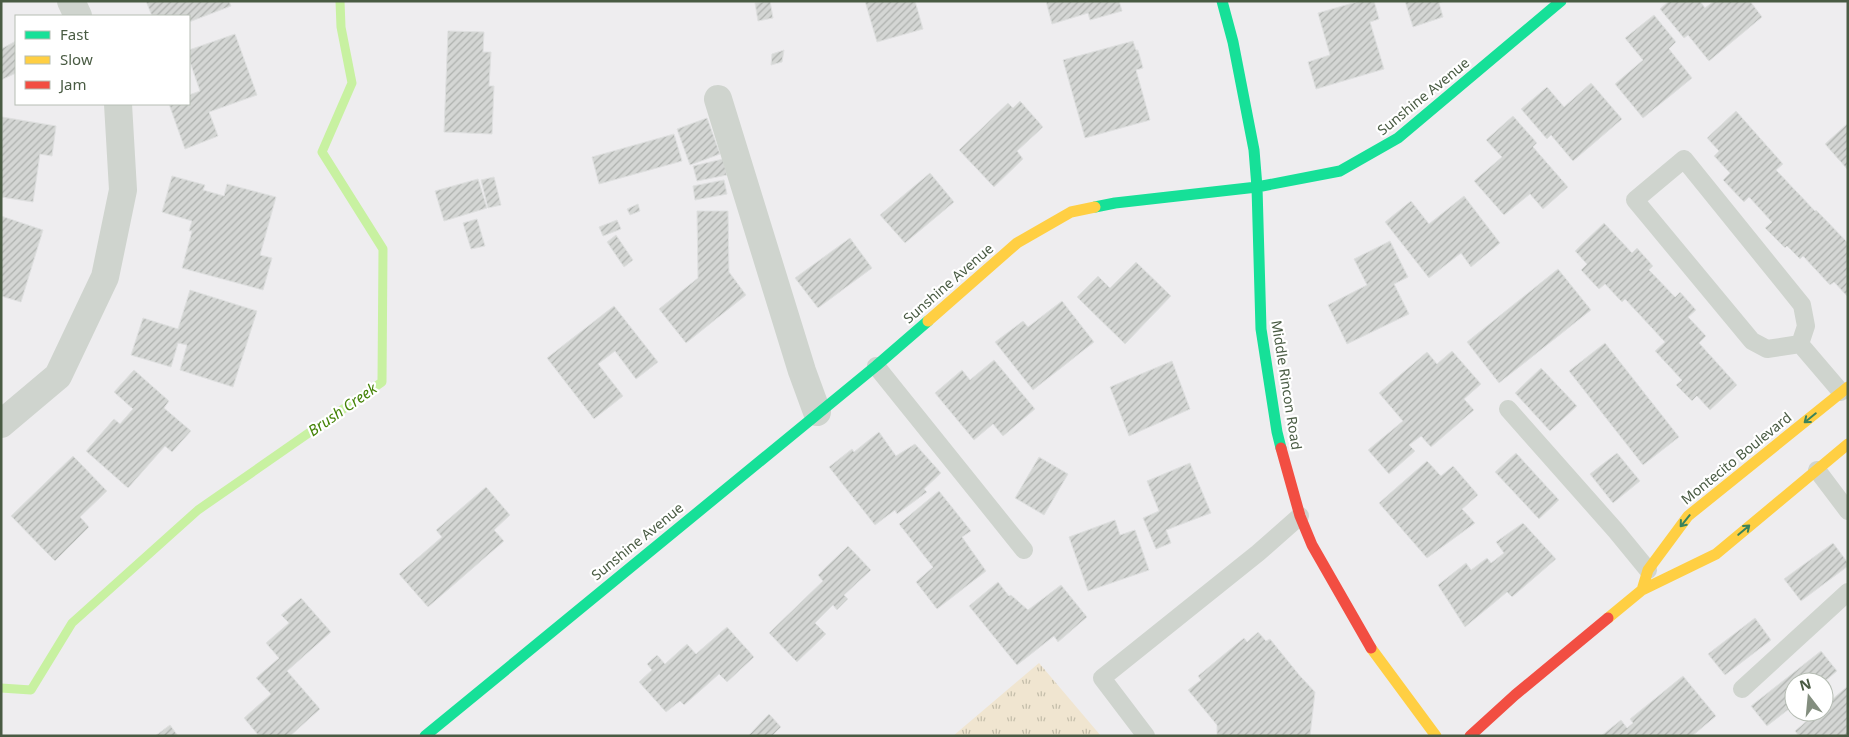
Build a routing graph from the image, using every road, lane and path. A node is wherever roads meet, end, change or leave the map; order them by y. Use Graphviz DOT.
graph roads {
  1 [pos="71,1"];
  2 [pos="1222,1"];
  3 [pos="1561,1"];
  4 [pos="78,15"];
  5 [pos="718,99"];
  6 [pos="118,105"];
  7 [pos="1257,187"];
  8 [pos="1800,344"];
  9 [pos="876,366"];
  10 [pos="1844,390"];
  11 [pos="1508,409"];
  12 [pos="818,412"];
  13 [pos="1,424"];
  14 [pos="1848,444"];
  15 [pos="1817,470"];
  16 [pos="1848,510"];
  17 [pos="1300,516"];
  18 [pos="1024,550"];
  19 [pos="1648,570"];
  20 [pos="1642,590"];
  21 [pos="1848,592"];
  22 [pos="1742,689"];
  23 [pos="425,736"];
  24 [pos="1146,736"];
  25 [pos="1436,736"];
  26 [pos="1470,736"];
  1 -- 4 [label="street"];
  2 -- 7 [label="street, Middle Rincon Road"];
  3 -- 7 [label="street, Sunshine Avenue"];
  5 -- 12 [label="street"];
  6 -- 13 [label="street"];
  7 -- 9 [label="street, Sunshine Avenue"];
  7 -- 17 [label="street, Middle Rincon Road"];
  8 -- 8 [label="lane"];
  8 -- 10 [label="lane"];
  9 -- 12 [label="street, Sunshine Avenue"];
  9 -- 18 [label="lane"];
  10 -- 19 [label="street, Montecito Boulevard, one-way"];
  11 -- 19 [label="lane"];
  12 -- 23 [label="street, Sunshine Avenue"];
  14 -- 15 [label="street"];
  15 -- 16 [label="lane"];
  20 -- 15 [label="street, one-way"];
  17 -- 24 [label="lane"];
  17 -- 25 [label="street, Middle Rincon Road"];
  19 -- 20 [label="street, Montecito Boulevard"];
  20 -- 26 [label="street"];
  21 -- 22 [label="lane"];
}
